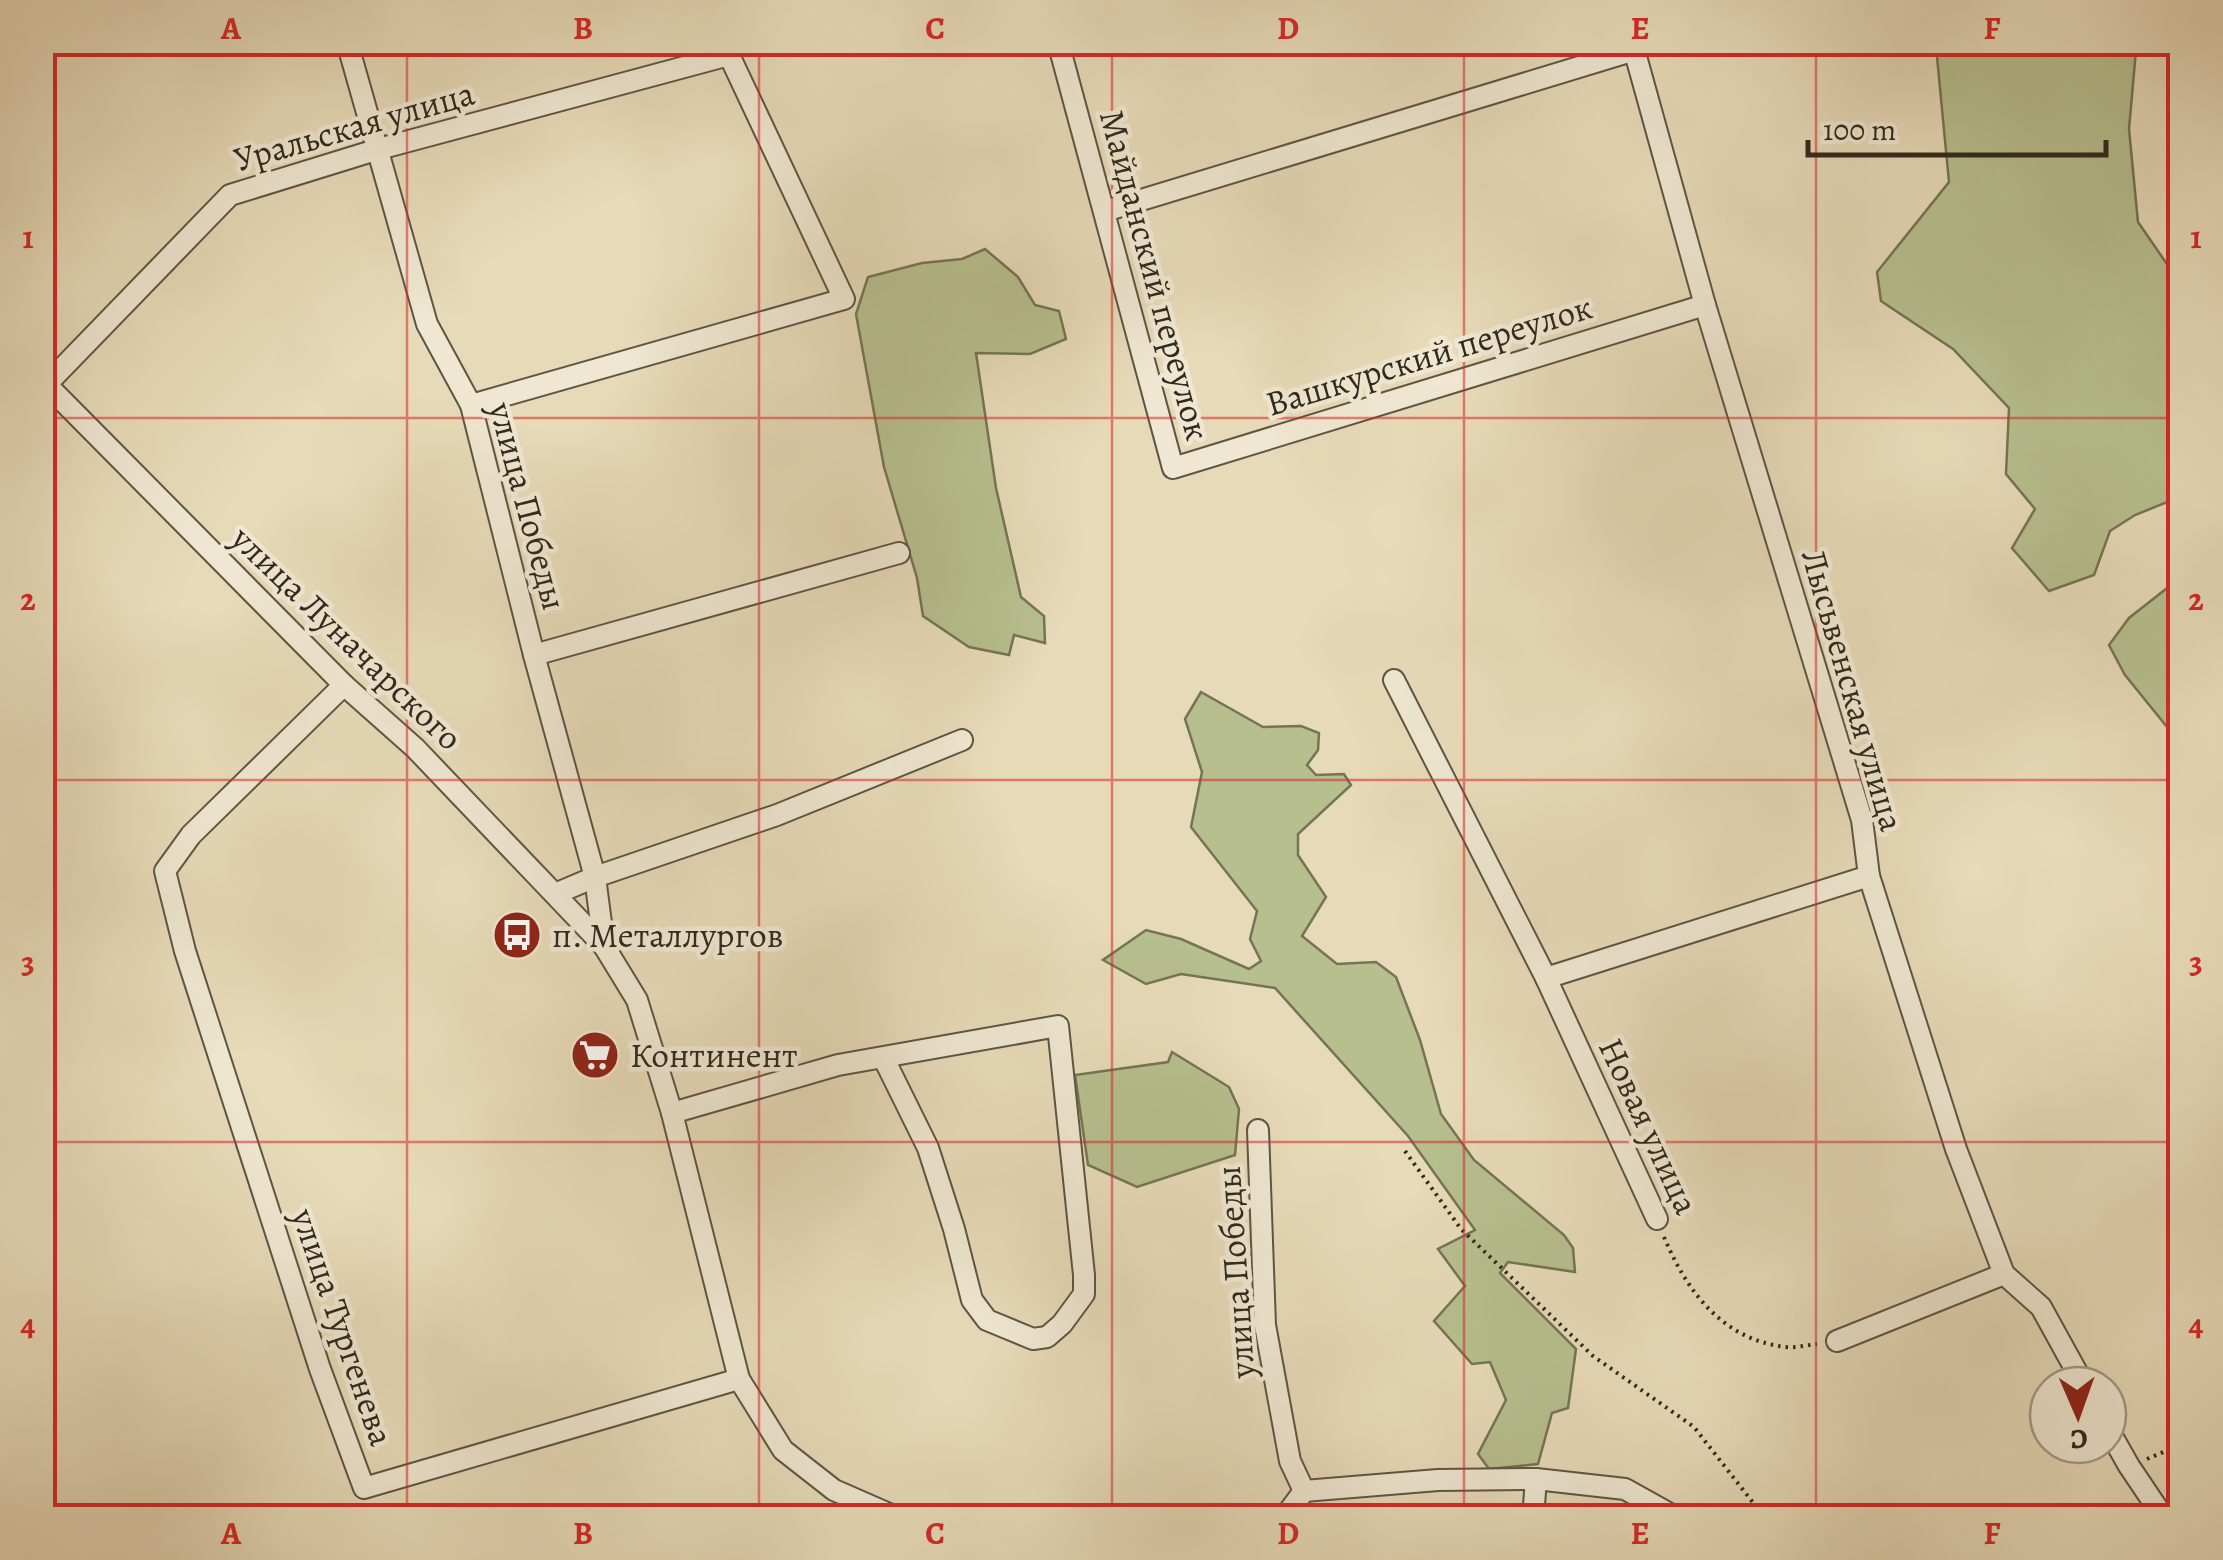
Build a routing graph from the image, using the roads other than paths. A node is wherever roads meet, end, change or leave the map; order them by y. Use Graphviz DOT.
graph roads {
  1 [pos="347,42"];
  2 [pos="1058,42"];
  3 [pos="1633,46"];
  4 [pos="379,149"];
  5 [pos="1105,211"];
  6 [pos="1704,305"];
  7 [pos="44,385"];
  8 [pos="471,405"];
  9 [pos="1173,468"];
  10 [pos="899,553"];
  11 [pos="534,655"];
  12 [pos="1394,680"];
  13 [pos="344,685"];
  14 [pos="962,740"];
  15 [pos="1869,876"];
  16 [pos="595,877"];
  17 [pos="555,894"];
  18 [pos="604,946"];
  19 [pos="1546,978"];
  20 [pos="884,1059"];
  21 [pos="672,1112"];
  22 [pos="1258,1130"];
  23 [pos="1657,1219"];
  24 [pos="2004,1274"];
  25 [pos="1837,1341"];
  26 [pos="2073,1365"];
  27 [pos="739,1379"];
  28 [pos="2128,1464"];
  29 [pos="1536,1479"];
  30 [pos="1304,1491"];
  31 [pos="898,1518"];
  32 [pos="1284,1518"];
  33 [pos="1534,1518"];
  34 [pos="1677,1518"];
  35 [pos="2164,1518"];
  1 -- 4 [label="street, улица Победы"];
  2 -- 5 [label="street, Майданский переулок"];
  3 -- 5 [label="street"];
  3 -- 6 [label="street, Лысьвенская улица"];
  4 -- 7 [label="street, Уральская улица"];
  4 -- 8 [label="street, улица Победы"];
  4 -- 8 [label="street, Уральская улица"];
  5 -- 9 [label="street, Майданский переулок"];
  6 -- 9 [label="street, Вашкурский переулок"];
  6 -- 15 [label="street, Лысьвенская улица"];
  7 -- 13 [label="street, улица Луначарского"];
  8 -- 11 [label="street, улица Победы"];
  10 -- 11 [label="street"];
  11 -- 16 [label="street, улица Победы"];
  12 -- 19 [label="street, Новая улица"];
  13 -- 17 [label="street, улица Луначарского"];
  13 -- 27 [label="street, улица Тургенева"];
  14 -- 16 [label="street"];
  15 -- 19 [label="street"];
  15 -- 24 [label="street, Лысьвенская улица"];
  16 -- 17 [label="street"];
  16 -- 18 [label="street, улица Победы"];
  17 -- 18 [label="street, улица Луначарского"];
  18 -- 21 [label="street, улица Победы"];
  19 -- 23 [label="street, Новая улица"];
  20 -- 20 [label="street"];
  20 -- 21 [label="street"];
  21 -- 27 [label="street, улица Победы"];
  22 -- 30 [label="street, улица Победы"];
  24 -- 25 [label="street"];
  24 -- 26 [label="street, Лысьвенская улица"];
  27 -- 31 [label="street, улица Победы"];
  28 -- 35 [label="street"];
  29 -- 30 [label="street"];
  29 -- 33 [label="street"];
  29 -- 34 [label="street"];
  30 -- 32 [label="street"];
}
